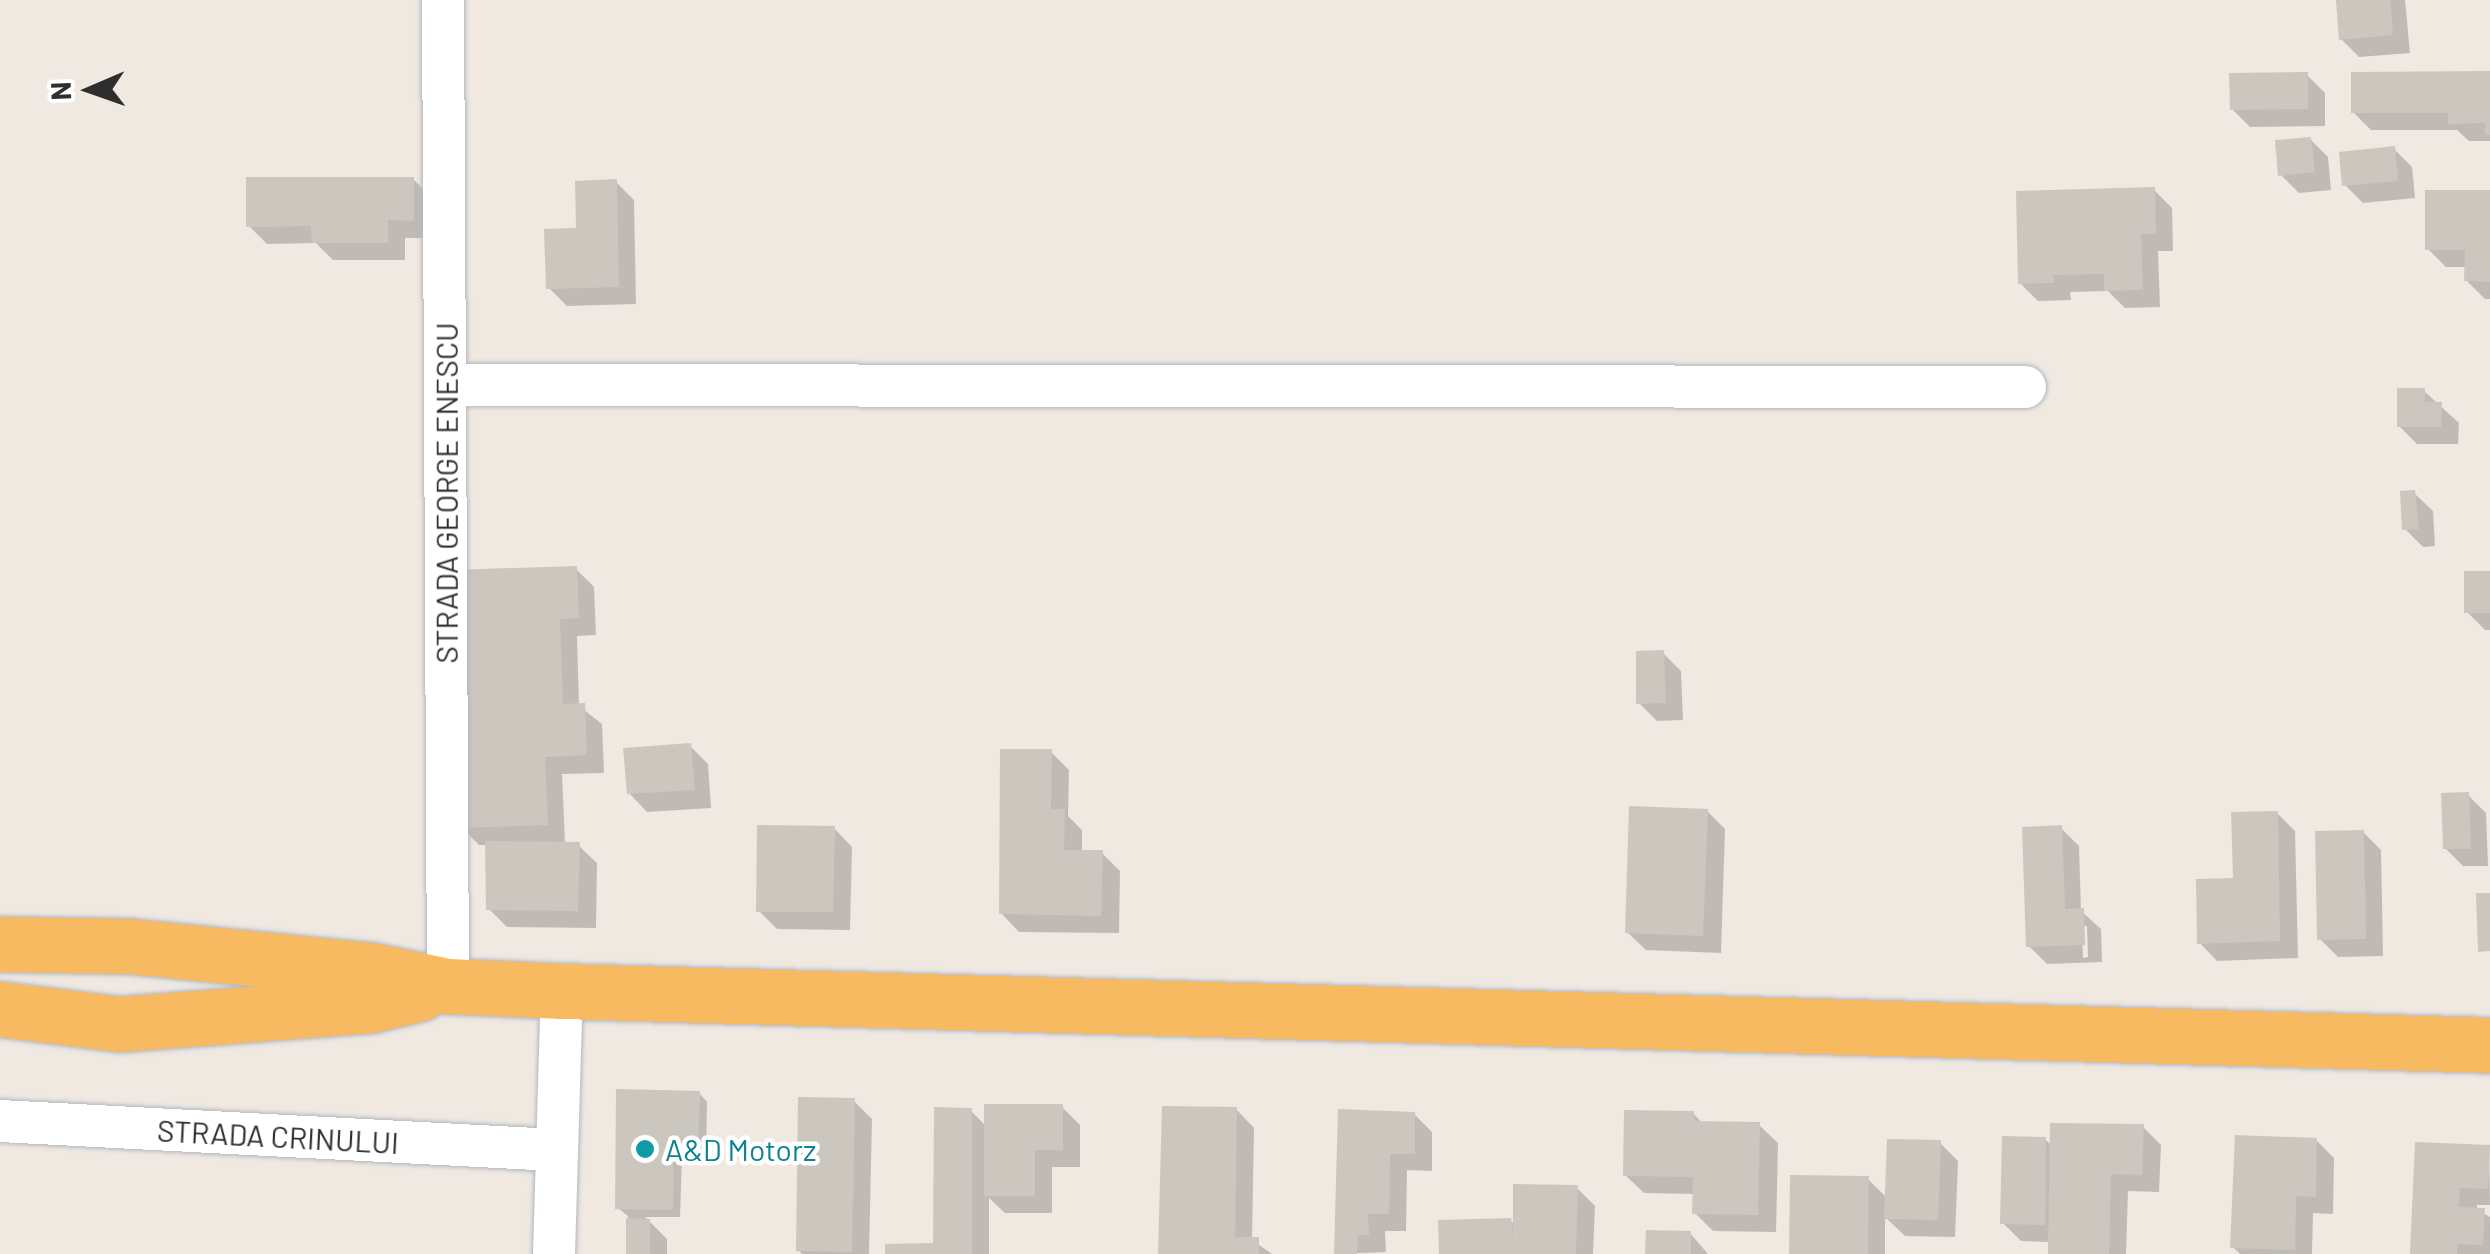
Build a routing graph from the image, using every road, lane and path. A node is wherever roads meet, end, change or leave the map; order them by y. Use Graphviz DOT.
graph roads {
  1 [pos="444,0"];
  2 [pos="445,385"];
  3 [pos="2025,387"];
  4 [pos="0,944"];
  5 [pos="448,986"];
  6 [pos="562,991"];
  7 [pos="0,1009"];
  8 [pos="2490,1045"];
  9 [pos="0,1121"];
  10 [pos="556,1150"];
  11 [pos="554,1254"];
  1 -- 2 [label="street, STRADA GEORGE ENESCU"];
  2 -- 3 [label="street"];
  2 -- 5 [label="street, STRADA GEORGE ENESCU"];
  4 -- 5 [label="highway"];
  5 -- 6 [label="highway"];
  5 -- 7 [label="highway"];
  6 -- 8 [label="highway"];
  6 -- 10 [label="street"];
  9 -- 10 [label="street, STRADA CRINULUI"];
  10 -- 11 [label="street"];
}
